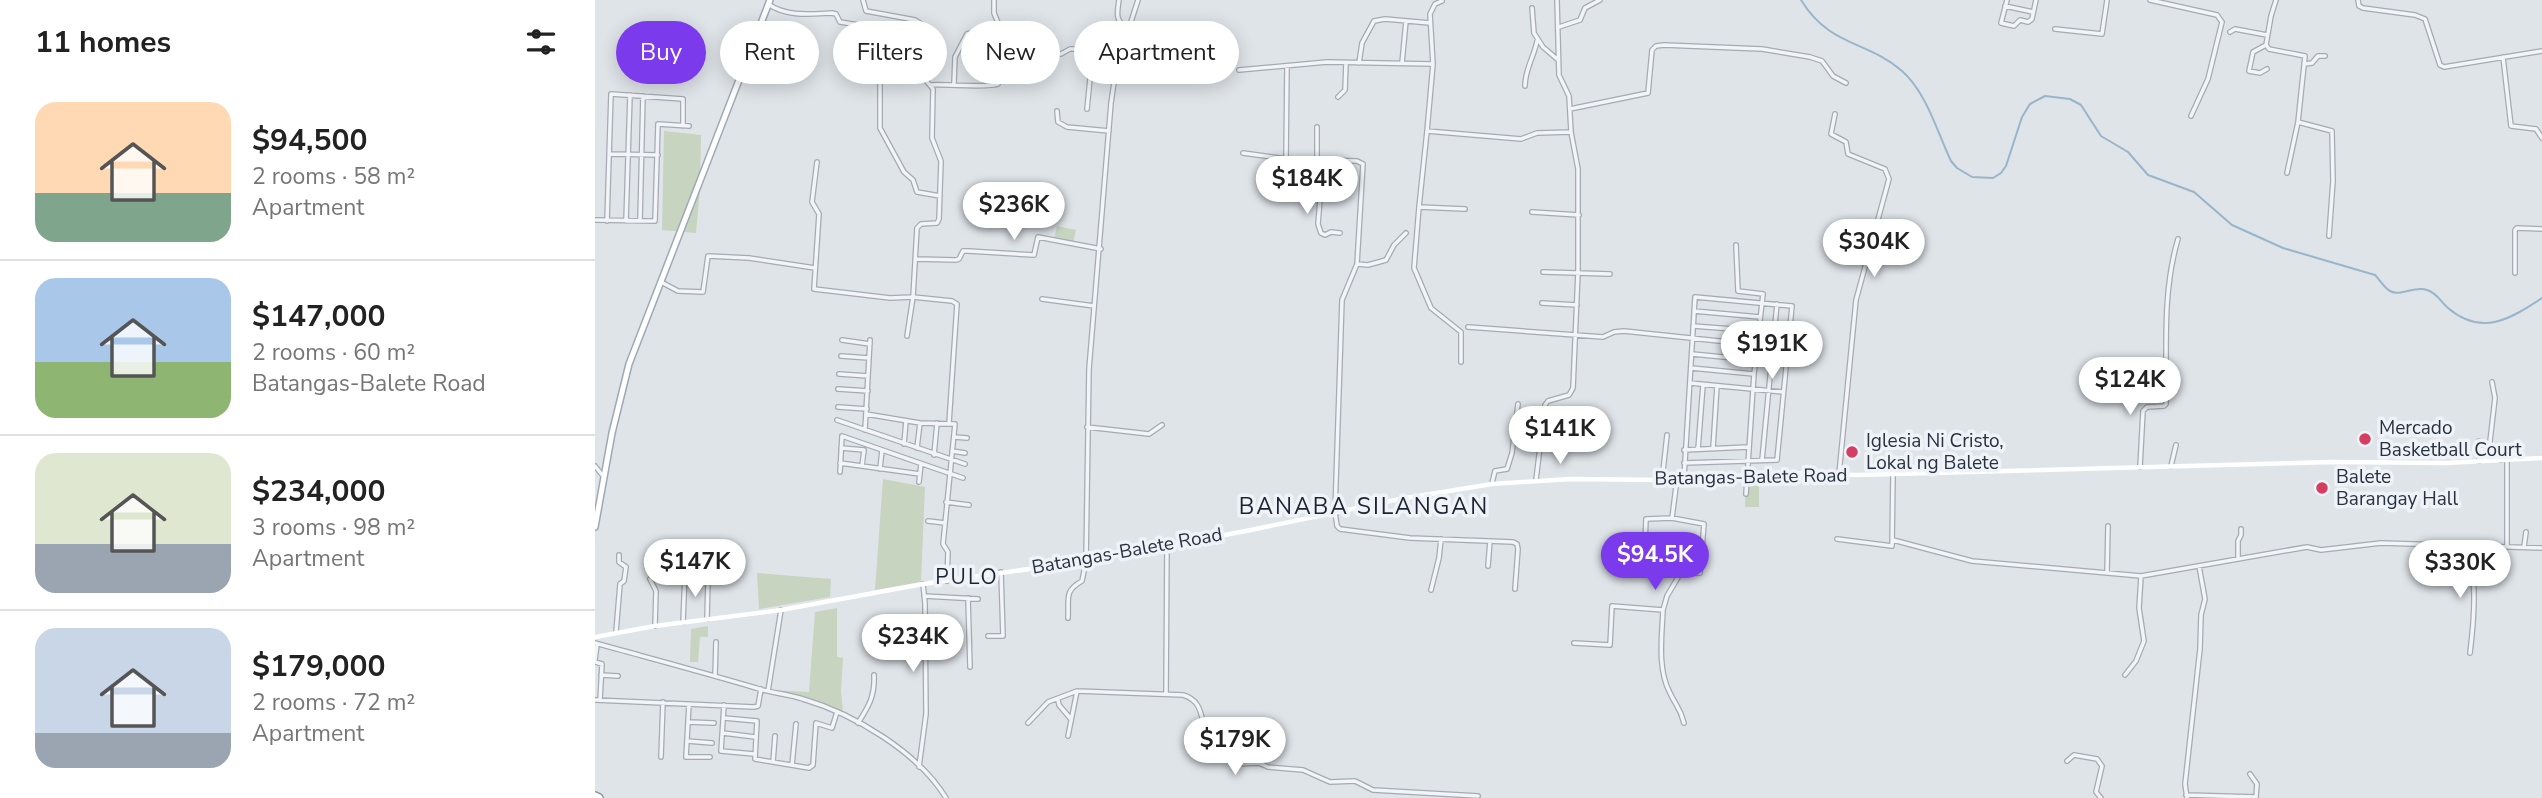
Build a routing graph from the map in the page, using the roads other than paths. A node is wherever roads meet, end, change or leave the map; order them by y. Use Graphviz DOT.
graph roads {
  1 [pos="863,0"];
  2 [pos="994,0"];
  3 [pos="1119,0"];
  4 [pos="1138,0"];
  5 [pos="1557,0"];
  6 [pos="1600,0"];
  7 [pos="2007,0"];
  8 [pos="2036,0"];
  9 [pos="2107,0"];
  10 [pos="2150,0"];
  11 [pos="2276,0"];
  12 [pos="2358,0"];
  13 [pos="1439,1"];
  14 [pos="769,2"];
  15 [pos="2005,6"];
  16 [pos="1532,8"];
  17 [pos="2033,12"];
  18 [pos="840,21"];
  19 [pos="918,21"];
  20 [pos="1118,21"];
  21 [pos="1131,21"];
  22 [pos="1406,21"];
  23 [pos="1430,23"];
  24 [pos="1559,27"];
  25 [pos="2055,29"];
  26 [pos="2230,32"];
  27 [pos="2267,35"];
  28 [pos="1537,39"];
  29 [pos="2266,45"];
  30 [pos="961,46"];
  31 [pos="2542,51"];
  32 [pos="2325,56"];
  33 [pos="2503,57"];
  34 [pos="1558,61"];
  35 [pos="1346,62"];
  36 [pos="1359,63"];
  37 [pos="1402,63"];
  38 [pos="1433,64"];
  39 [pos="2305,64"];
  40 [pos="1287,66"];
  41 [pos="2267,69"];
  42 [pos="1239,70"];
  43 [pos="1846,83"];
  44 [pos="880,84"];
  45 [pos="954,84"];
  46 [pos="1090,84"];
  47 [pos="1114,84"];
  48 [pos="930,85"];
  49 [pos="1525,86"];
  50 [pos="630,95"];
  51 [pos="643,96"];
  52 [pos="1338,97"];
  53 [pos="1570,108"];
  54 [pos="1087,109"];
  55 [pos="1057,111"];
  56 [pos="1835,114"];
  57 [pos="2191,116"];
  58 [pos="2298,122"];
  59 [pos="683,126"];
  60 [pos="689,126"];
  61 [pos="1317,127"];
  62 [pos="1109,131"];
  63 [pos="1427,131"];
  64 [pos="1571,132"];
  65 [pos="2542,138"];
  66 [pos="1244,153"];
  67 [pos="609,154"];
  68 [pos="627,155"];
  69 [pos="642,155"];
  70 [pos="657,155"];
  71 [pos="1286,159"];
  72 [pos="1317,161"];
  73 [pos="817,162"];
  74 [pos="1323,162"];
  75 [pos="2287,173"];
  76 [pos="940,196"];
  77 [pos="1419,207"];
  78 [pos="1465,209"];
  79 [pos="1532,212"];
  80 [pos="1579,215"];
  81 [pos="595,220"];
  82 [pos="607,221"];
  83 [pos="626,221"];
  84 [pos="640,221"];
  85 [pos="2542,229"];
  86 [pos="1340,233"];
  87 [pos="1406,233"];
  88 [pos="2329,236"];
  89 [pos="2178,239"];
  90 [pos="1736,244"];
  91 [pos="1101,248"];
  92 [pos="916,260"];
  93 [pos="1357,264"];
  94 [pos="815,268"];
  95 [pos="1543,272"];
  96 [pos="1579,272"];
  97 [pos="2515,273"];
  98 [pos="1609,274"];
  99 [pos="660,282"];
  100 [pos="913,297"];
  101 [pos="1042,299"];
  102 [pos="1542,303"];
  103 [pos="1762,303"];
  104 [pos="1777,304"];
  105 [pos="1577,305"];
  106 [pos="1094,306"];
  107 [pos="1694,311"];
  108 [pos="1760,317"];
  109 [pos="1693,326"];
  110 [pos="1468,327"];
  111 [pos="1759,331"];
  112 [pos="1575,334"];
  113 [pos="908,336"];
  114 [pos="842,340"];
  115 [pos="1692,340"];
  116 [pos="1757,345"];
  117 [pos="1692,354"];
  118 [pos="841,356"];
  119 [pos="869,358"];
  120 [pos="1755,360"];
  121 [pos="1461,362"];
  122 [pos="1691,368"];
  123 [pos="839,373"];
  124 [pos="1754,374"];
  125 [pos="868,376"];
  126 [pos="2492,382"];
  127 [pos="1690,383"];
  128 [pos="1703,385"];
  129 [pos="1717,386"];
  130 [pos="838,389"];
  131 [pos="1754,390"];
  132 [pos="868,391"];
  133 [pos="1769,391"];
  134 [pos="1783,392"];
  135 [pos="1518,404"];
  136 [pos="838,407"];
  137 [pos="867,412"];
  138 [pos="837,420"];
  139 [pos="907,421"];
  140 [pos="920,423"];
  141 [pos="937,423"];
  142 [pos="949,423"];
  143 [pos="1162,425"];
  144 [pos="1087,426"];
  145 [pos="865,430"];
  146 [pos="1667,435"];
  147 [pos="954,437"];
  148 [pos="967,438"];
  149 [pos="2479,441"];
  150 [pos="904,444"];
  151 [pos="2176,445"];
  152 [pos="1748,447"];
  153 [pos="841,448"];
  154 [pos="1713,448"];
  155 [pos="917,449"];
  156 [pos="1698,449"];
  157 [pos="2480,449"];
  158 [pos="882,450"];
  159 [pos="1684,450"];
  160 [pos="2489,450"];
  161 [pos="952,452"];
  162 [pos="965,453"];
  163 [pos="934,455"];
  164 [pos="2542,458"];
  165 [pos="2504,459"];
  166 [pos="951,460"];
  167 [pos="1762,460"];
  168 [pos="1747,461"];
  169 [pos="2479,461"];
  170 [pos="840,463"];
  171 [pos="1684,463"];
  172 [pos="921,464"];
  173 [pos="965,464"];
  174 [pos="595,466"];
  175 [pos="862,466"];
  176 [pos="2171,466"];
  177 [pos="2140,467"];
  178 [pos="880,468"];
  179 [pos="840,472"];
  180 [pos="1893,472"];
  181 [pos="949,473"];
  182 [pos="920,474"];
  183 [pos="1839,474"];
  184 [pos="603,476"];
  185 [pos="1746,476"];
  186 [pos="963,478"];
  187 [pos="1680,479"];
  188 [pos="1536,480"];
  189 [pos="1662,480"];
  190 [pos="919,482"];
  191 [pos="1492,484"];
  192 [pos="1745,494"];
  193 [pos="946,502"];
  194 [pos="969,505"];
  195 [pos="1335,512"];
  196 [pos="1672,518"];
  197 [pos="928,521"];
  198 [pos="945,523"];
  199 [pos="2108,526"];
  200 [pos="595,527"];
  201 [pos="2241,529"];
  202 [pos="2526,532"];
  203 [pos="1441,539"];
  204 [pos="1837,540"];
  205 [pos="1893,540"];
  206 [pos="1490,541"];
  207 [pos="1167,545"];
  208 [pos="2466,546"];
  209 [pos="2507,546"];
  210 [pos="2524,547"];
  211 [pos="2542,548"];
  212 [pos="619,555"];
  213 [pos="2238,559"];
  214 [pos="1086,561"];
  215 [pos="1488,566"];
  216 [pos="2199,566"];
  217 [pos="1001,572"];
  218 [pos="2107,572"];
  219 [pos="685,573"];
  220 [pos="1680,574"];
  221 [pos="2141,576"];
  222 [pos="650,579"];
  223 [pos="708,580"];
  224 [pos="947,581"];
  225 [pos="923,584"];
  226 [pos="1515,589"];
  227 [pos="1431,590"];
  228 [pos="924,596"];
  229 [pos="968,598"];
  230 [pos="978,599"];
  231 [pos="781,610"];
  232 [pos="1663,610"];
  233 [pos="1068,618"];
  234 [pos="707,619"];
  235 [pos="683,622"];
  236 [pos="655,626"];
  237 [pos="616,632"];
  238 [pos="988,636"];
  239 [pos="595,637"];
  240 [pos="716,642"];
  241 [pos="596,643"];
  242 [pos="1574,643"];
  243 [pos="2470,653"];
  244 [pos="595,661"];
  245 [pos="970,667"];
  246 [pos="2125,674"];
  247 [pos="601,675"];
  248 [pos="874,675"];
  249 [pos="618,676"];
  250 [pos="715,676"];
  251 [pos="761,690"];
  252 [pos="768,691"];
  253 [pos="1077,691"];
  254 [pos="1166,693"];
  255 [pos="1058,699"];
  256 [pos="598,700"];
  257 [pos="663,702"];
  258 [pos="689,704"];
  259 [pos="724,705"];
  260 [pos="837,712"];
  261 [pos="724,718"];
  262 [pos="1070,718"];
  263 [pos="688,722"];
  264 [pos="714,723"];
  265 [pos="858,723"];
  266 [pos="1028,723"];
  267 [pos="1684,723"];
  268 [pos="796,724"];
  269 [pos="723,733"];
  270 [pos="775,736"];
  271 [pos="1068,736"];
  272 [pos="755,737"];
  273 [pos="687,741"];
  274 [pos="712,743"];
  275 [pos="755,754"];
  276 [pos="661,757"];
  277 [pos="711,757"];
  278 [pos="2067,761"];
  279 [pos="773,762"];
  280 [pos="792,765"];
  281 [pos="919,767"];
  282 [pos="2250,774"];
  283 [pos="1478,796"];
  284 [pos="2186,797"];
  285 [pos="947,798"];
  286 [pos="2101,798"];
  1 -- 19 [label="street"];
  2 -- 45 [label="street"];
  3 -- 20 [label="street"];
  4 -- 21 [label="street"];
  5 -- 24 [label="street"];
  6 -- 24 [label="street"];
  7 -- 15 [label="street"];
  8 -- 17 [label="street"];
  9 -- 25 [label="street"];
  10 -- 57 [label="street"];
  11 -- 27 [label="street"];
  12 -- 33 [label="street"];
  13 -- 23 [label="street"];
  14 -- 18 [label="street"];
  14 -- 99 [label="main road"];
  15 -- 17 [label="street"];
  15 -- 17 [label="street"];
  16 -- 28 [label="street"];
  22 -- 23 [label="street"];
  22 -- 36 [label="street"];
  22 -- 37 [label="street"];
  23 -- 38 [label="street"];
  24 -- 34 [label="street"];
  26 -- 27 [label="street"];
  27 -- 29 [label="street"];
  28 -- 34 [label="street"];
  28 -- 49 [label="street"];
  29 -- 39 [label="street"];
  29 -- 41 [label="street"];
  30 -- 45 [label="street"];
  31 -- 33 [label="street"];
  32 -- 39 [label="street"];
  33 -- 65 [label="street"];
  34 -- 53 [label="street"];
  35 -- 36 [label="street"];
  35 -- 40 [label="street"];
  35 -- 52 [label="street"];
  36 -- 37 [label="street"];
  37 -- 38 [label="street"];
  38 -- 63 [label="street"];
  39 -- 58 [label="street"];
  40 -- 42 [label="street"];
  40 -- 71 [label="street"];
  43 -- 53 [label="street"];
  44 -- 76 [label="street"];
  45 -- 48 [label="street"];
  46 -- 54 [label="street"];
  47 -- 62 [label="street"];
  48 -- 76 [label="street"];
  50 -- 51 [label="street"];
  50 -- 67 [label="street"];
  50 -- 68 [label="street"];
  51 -- 59 [label="street"];
  51 -- 69 [label="street"];
  53 -- 64 [label="street"];
  55 -- 62 [label="street"];
  56 -- 183 [label="street"];
  58 -- 75 [label="street"];
  58 -- 88 [label="street"];
  59 -- 60 [label="street"];
  59 -- 70 [label="street"];
  61 -- 72 [label="street"];
  62 -- 91 [label="street"];
  63 -- 64 [label="street"];
  63 -- 77 [label="street"];
  64 -- 80 [label="street"];
  66 -- 71 [label="street"];
  67 -- 68 [label="street"];
  67 -- 82 [label="street"];
  68 -- 69 [label="street"];
  68 -- 83 [label="street"];
  69 -- 70 [label="street"];
  69 -- 84 [label="street"];
  70 -- 84 [label="street"];
  71 -- 72 [label="street"];
  72 -- 74 [label="street"];
  73 -- 94 [label="street"];
  74 -- 86 [label="street"];
  74 -- 93 [label="street"];
  76 -- 92 [label="street"];
  77 -- 78 [label="street"];
  77 -- 121 [label="street"];
  79 -- 80 [label="street"];
  80 -- 96 [label="street"];
  81 -- 82 [label="street"];
  82 -- 83 [label="street"];
  83 -- 84 [label="street"];
  85 -- 97 [label="street"];
  87 -- 93 [label="street"];
  89 -- 177 [label="street"];
  90 -- 103 [label="street"];
  91 -- 92 [label="street"];
  91 -- 106 [label="street"];
  92 -- 100 [label="street"];
  93 -- 195 [label="street"];
  94 -- 99 [label="street"];
  94 -- 100 [label="street"];
  95 -- 96 [label="street"];
  96 -- 98 [label="street"];
  96 -- 105 [label="street"];
  99 -- 184 [label="main road"];
  100 -- 113 [label="street"];
  100 -- 142 [label="street"];
  101 -- 106 [label="street"];
  102 -- 105 [label="street"];
  103 -- 104 [label="street"];
  103 -- 107 [label="street"];
  103 -- 108 [label="street"];
  104 -- 133 [label="street"];
  104 -- 134 [label="street"];
  105 -- 112 [label="street"];
  106 -- 144 [label="street"];
  107 -- 108 [label="street"];
  107 -- 109 [label="street"];
  108 -- 111 [label="street"];
  109 -- 111 [label="street"];
  109 -- 115 [label="street"];
  110 -- 112 [label="street"];
  111 -- 116 [label="street"];
  112 -- 115 [label="street"];
  112 -- 188 [label="street"];
  114 -- 119 [label="street"];
  115 -- 116 [label="street"];
  115 -- 117 [label="street"];
  116 -- 120 [label="street"];
  117 -- 120 [label="street"];
  117 -- 122 [label="street"];
  118 -- 119 [label="street"];
  119 -- 125 [label="street"];
  120 -- 124 [label="street"];
  122 -- 124 [label="street"];
  122 -- 127 [label="street"];
  123 -- 125 [label="street"];
  124 -- 131 [label="street"];
  125 -- 132 [label="street"];
  126 -- 160 [label="street"];
  127 -- 128 [label="street"];
  127 -- 159 [label="street"];
  128 -- 129 [label="street"];
  128 -- 156 [label="street"];
  129 -- 131 [label="street"];
  129 -- 154 [label="street"];
  130 -- 132 [label="street"];
  131 -- 133 [label="street"];
  131 -- 152 [label="street"];
  132 -- 137 [label="street"];
  133 -- 134 [label="street"];
  133 -- 167 [label="street"];
  134 -- 167 [label="street"];
  135 -- 191 [label="street"];
  136 -- 137 [label="street"];
  137 -- 139 [label="street"];
  137 -- 145 [label="street"];
  138 -- 145 [label="street"];
  139 -- 140 [label="street"];
  139 -- 150 [label="street"];
  140 -- 141 [label="street"];
  140 -- 155 [label="street"];
  141 -- 142 [label="street"];
  141 -- 163 [label="street"];
  142 -- 147 [label="street"];
  143 -- 144 [label="street"];
  144 -- 214 [label="street"];
  145 -- 150 [label="street"];
  146 -- 189 [label="street"];
  147 -- 148 [label="street"];
  147 -- 161 [label="street"];
  149 -- 157 [label="street"];
  150 -- 155 [label="street"];
  151 -- 176 [label="street"];
  152 -- 154 [label="street"];
  152 -- 168 [label="street"];
  153 -- 158 [label="street"];
  153 -- 170 [label="street"];
  153 -- 175 [label="street"];
  154 -- 156 [label="street"];
  155 -- 163 [label="street"];
  156 -- 159 [label="street"];
  157 -- 160 [label="street"];
  157 -- 169 [label="street"];
  158 -- 172 [label="street"];
  158 -- 178 [label="street"];
  159 -- 171 [label="street"];
  160 -- 165 [label="street"];
  161 -- 162 [label="street"];
  161 -- 166 [label="street"];
  163 -- 166 [label="street"];
  164 -- 165 [label="main road, Batangas-Balete Road"];
  165 -- 169 [label="main road, Batangas-Balete Road"];
  165 -- 209 [label="street"];
  166 -- 173 [label="street"];
  166 -- 181 [label="street"];
  167 -- 168 [label="street"];
  168 -- 171 [label="street"];
  168 -- 185 [label="street"];
  169 -- 176 [label="main road, Batangas-Balete Road"];
  170 -- 175 [label="street"];
  170 -- 179 [label="street"];
  171 -- 187 [label="street"];
  172 -- 181 [label="street"];
  172 -- 182 [label="street"];
  174 -- 184 [label="street"];
  175 -- 178 [label="street"];
  176 -- 177 [label="main road, Batangas-Balete Road"];
  177 -- 180 [label="main road, Batangas-Balete Road"];
  178 -- 182 [label="street"];
  180 -- 183 [label="main road, Batangas-Balete Road"];
  180 -- 205 [label="street"];
  181 -- 186 [label="street"];
  181 -- 193 [label="street"];
  182 -- 190 [label="street"];
  183 -- 185 [label="main road, Batangas-Balete Road"];
  184 -- 200 [label="main road"];
  185 -- 187 [label="main road, Batangas-Balete Road"];
  185 -- 192 [label="street"];
  187 -- 189 [label="main road, Batangas-Balete Road"];
  187 -- 196 [label="street"];
  188 -- 189 [label="main road, Batangas-Balete Road"];
  188 -- 191 [label="main road, Batangas-Balete Road"];
  191 -- 195 [label="main road, Batangas-Balete Road"];
  193 -- 194 [label="street"];
  193 -- 198 [label="street"];
  195 -- 203 [label="street"];
  195 -- 207 [label="main road, Batangas-Balete Road"];
  196 -- 220 [label="street"];
  196 -- 220 [label="street"];
  197 -- 198 [label="street"];
  198 -- 224 [label="street"];
  199 -- 218 [label="street"];
  201 -- 213 [label="street"];
  202 -- 210 [label="street"];
  203 -- 206 [label="street"];
  203 -- 227 [label="street"];
  204 -- 205 [label="street"];
  205 -- 218 [label="street"];
  206 -- 215 [label="street"];
  206 -- 226 [label="street"];
  207 -- 214 [label="main road, Batangas-Balete Road"];
  207 -- 254 [label="street"];
  208 -- 209 [label="street"];
  208 -- 213 [label="street"];
  208 -- 243 [label="street"];
  209 -- 210 [label="street"];
  210 -- 211 [label="street"];
  212 -- 237 [label="street"];
  213 -- 216 [label="street"];
  214 -- 217 [label="main road, Batangas-Balete Road"];
  214 -- 233 [label="street"];
  216 -- 221 [label="street"];
  216 -- 284 [label="street"];
  217 -- 224 [label="main road, Batangas-Balete Road"];
  217 -- 238 [label="street"];
  218 -- 221 [label="street"];
  219 -- 235 [label="street"];
  220 -- 232 [label="street"];
  221 -- 246 [label="street"];
  222 -- 236 [label="street"];
  223 -- 234 [label="street"];
  224 -- 225 [label="main road, Batangas-Balete Road"];
  225 -- 228 [label="street"];
  225 -- 231 [label="main road, Batangas-Balete Road"];
  228 -- 229 [label="street"];
  228 -- 281 [label="street"];
  229 -- 230 [label="street"];
  229 -- 245 [label="street"];
  231 -- 234 [label="main road, Batangas-Balete Road"];
  231 -- 252 [label="street"];
  232 -- 242 [label="street"];
  232 -- 267 [label="street"];
  234 -- 235 [label="main road, Batangas-Balete Road"];
  235 -- 236 [label="main road, Batangas-Balete Road"];
  236 -- 237 [label="main road, Batangas-Balete Road"];
  237 -- 239 [label="main road, Batangas-Balete Road"];
  240 -- 250 [label="street"];
  241 -- 244 [label="street"];
  241 -- 250 [label="street"];
  244 -- 247 [label="street"];
  247 -- 249 [label="street"];
  247 -- 256 [label="street"];
  248 -- 265 [label="street"];
  250 -- 251 [label="street"];
  251 -- 252 [label="street"];
  251 -- 259 [label="street"];
  252 -- 260 [label="street"];
  253 -- 254 [label="street"];
  253 -- 255 [label="street"];
  253 -- 262 [label="street"];
  254 -- 283 [label="street"];
  255 -- 262 [label="street"];
  255 -- 266 [label="street"];
  256 -- 257 [label="street"];
  257 -- 258 [label="street"];
  257 -- 276 [label="street"];
  258 -- 259 [label="street"];
  258 -- 263 [label="street"];
  259 -- 261 [label="street"];
  260 -- 265 [label="street"];
  260 -- 280 [label="street"];
  261 -- 269 [label="street"];
  261 -- 272 [label="street"];
  262 -- 271 [label="street"];
  263 -- 264 [label="street"];
  263 -- 273 [label="street"];
  265 -- 281 [label="street"];
  268 -- 280 [label="street"];
  269 -- 272 [label="street"];
  269 -- 275 [label="street"];
  270 -- 279 [label="street"];
  272 -- 275 [label="street"];
  273 -- 274 [label="street"];
  273 -- 277 [label="street"];
  275 -- 279 [label="street"];
  278 -- 286 [label="street"];
  279 -- 280 [label="street"];
  281 -- 285 [label="street"];
  282 -- 284 [label="street"];
}
